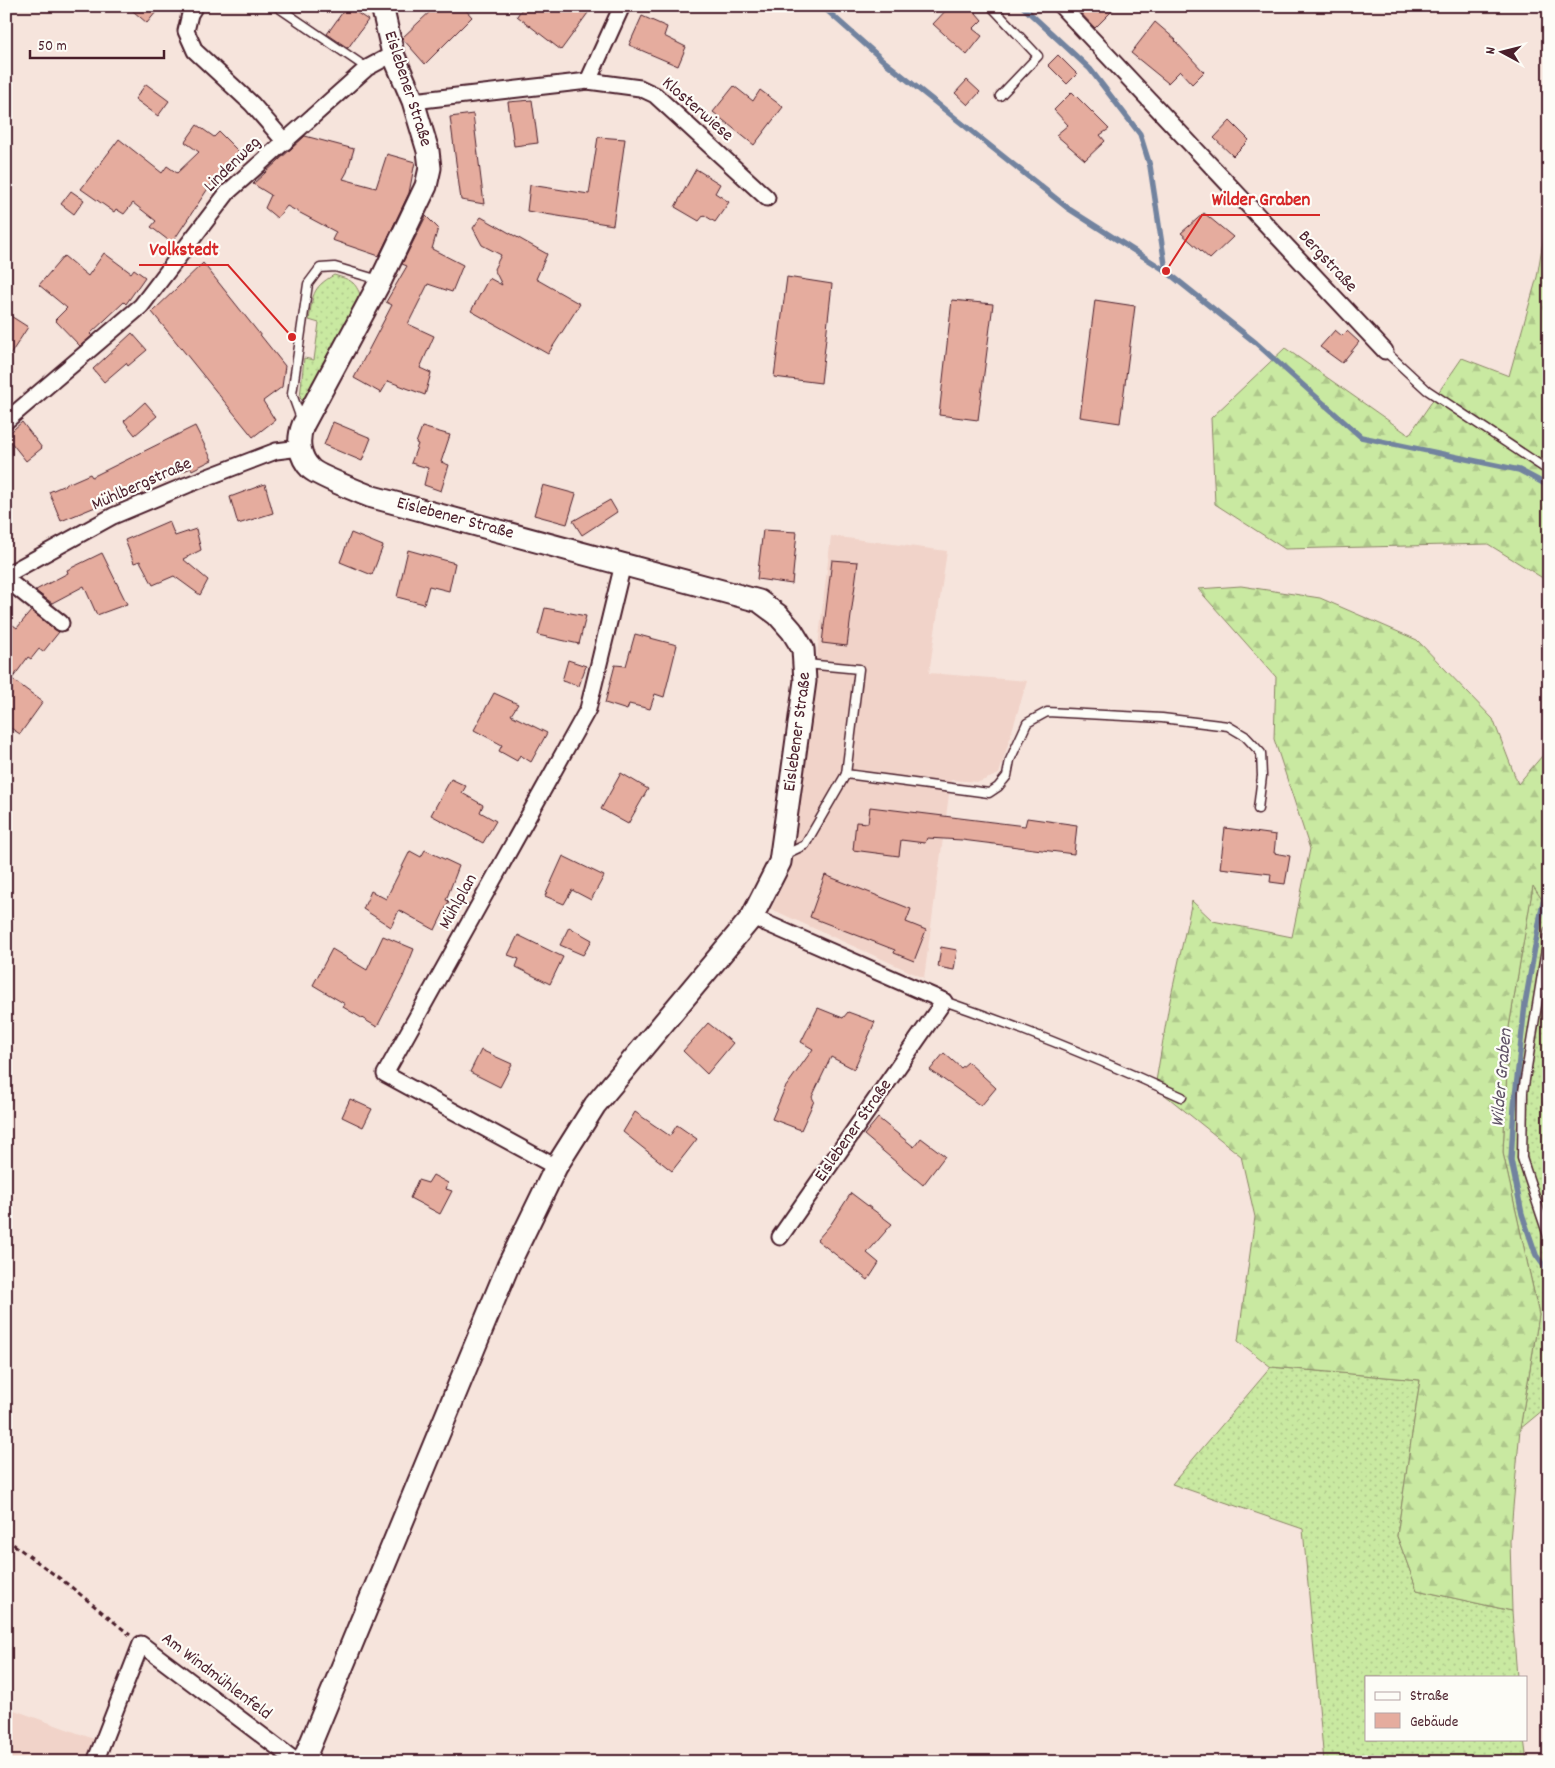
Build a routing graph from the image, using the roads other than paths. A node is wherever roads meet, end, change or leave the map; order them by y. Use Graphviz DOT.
graph roads {
  1 [pos="195,6"];
  2 [pos="276,6"];
  3 [pos="382,6"];
  4 [pos="622,6"];
  5 [pos="991,6"];
  6 [pos="1061,6"];
  7 [pos="393,54"];
  8 [pos="367,68"];
  9 [pos="588,81"];
  10 [pos="1000,96"];
  11 [pos="413,101"];
  12 [pos="285,142"];
  13 [pos="767,198"];
  14 [pos="381,280"];
  15 [pos="1385,352"];
  16 [pos="6,421"];
  17 [pos="303,425"];
  18 [pos="300,448"];
  19 [pos="1549,471"];
  20 [pos="623,564"];
  21 [pos="6,575"];
  22 [pos="6,579"];
  23 [pos="61,623"];
  24 [pos="804,664"];
  25 [pos="846,774"];
  26 [pos="1258,809"];
  27 [pos="782,856"];
  28 [pos="752,916"];
  29 [pos="1549,931"];
  30 [pos="944,1000"];
  31 [pos="1182,1097"];
  32 [pos="556,1167"];
  33 [pos="780,1237"];
  34 [pos="1549,1239"];
  35 [pos="95,1762"];
  36 [pos="297,1762"];
  37 [pos="303,1762"];
  1 -- 12 [label="street"];
  2 -- 8 [label="lane"];
  3 -- 7 [label="main road, Eislebener Straße"];
  4 -- 9 [label="street"];
  5 -- 10 [label="lane"];
  6 -- 15 [label="street, Bergstraße"];
  7 -- 8 [label="street, Lindenweg"];
  7 -- 11 [label="main road, Eislebener Straße"];
  8 -- 12 [label="street, Lindenweg"];
  9 -- 11 [label="street, Klosterwiese"];
  9 -- 13 [label="street, Klosterwiese"];
  11 -- 14 [label="main road, Eislebener Straße"];
  12 -- 16 [label="street, Lindenweg"];
  14 -- 17 [label="main road, Eislebener Straße"];
  14 -- 17 [label="lane"];
  15 -- 19 [label="lane, Bergstraße"];
  17 -- 18 [label="main road, Eislebener Straße"];
  18 -- 20 [label="main road, Eislebener Straße"];
  18 -- 21 [label="street, Mühlbergstraße"];
  20 -- 24 [label="main road, Eislebener Straße"];
  20 -- 32 [label="street, Mühlplan"];
  22 -- 23 [label="street"];
  24 -- 25 [label="lane"];
  24 -- 27 [label="main road, Eislebener Straße"];
  25 -- 26 [label="lane"];
  25 -- 27 [label="lane"];
  27 -- 28 [label="main road, Eislebener Straße"];
  28 -- 30 [label="street"];
  28 -- 32 [label="main road, Eislebener Straße"];
  29 -- 34 [label="lane"];
  30 -- 31 [label="lane"];
  30 -- 33 [label="street, Eislebener Straße"];
  32 -- 37 [label="main road, Eislebener Straße"];
  35 -- 36 [label="street, Am Windmühlenfeld"];
}
